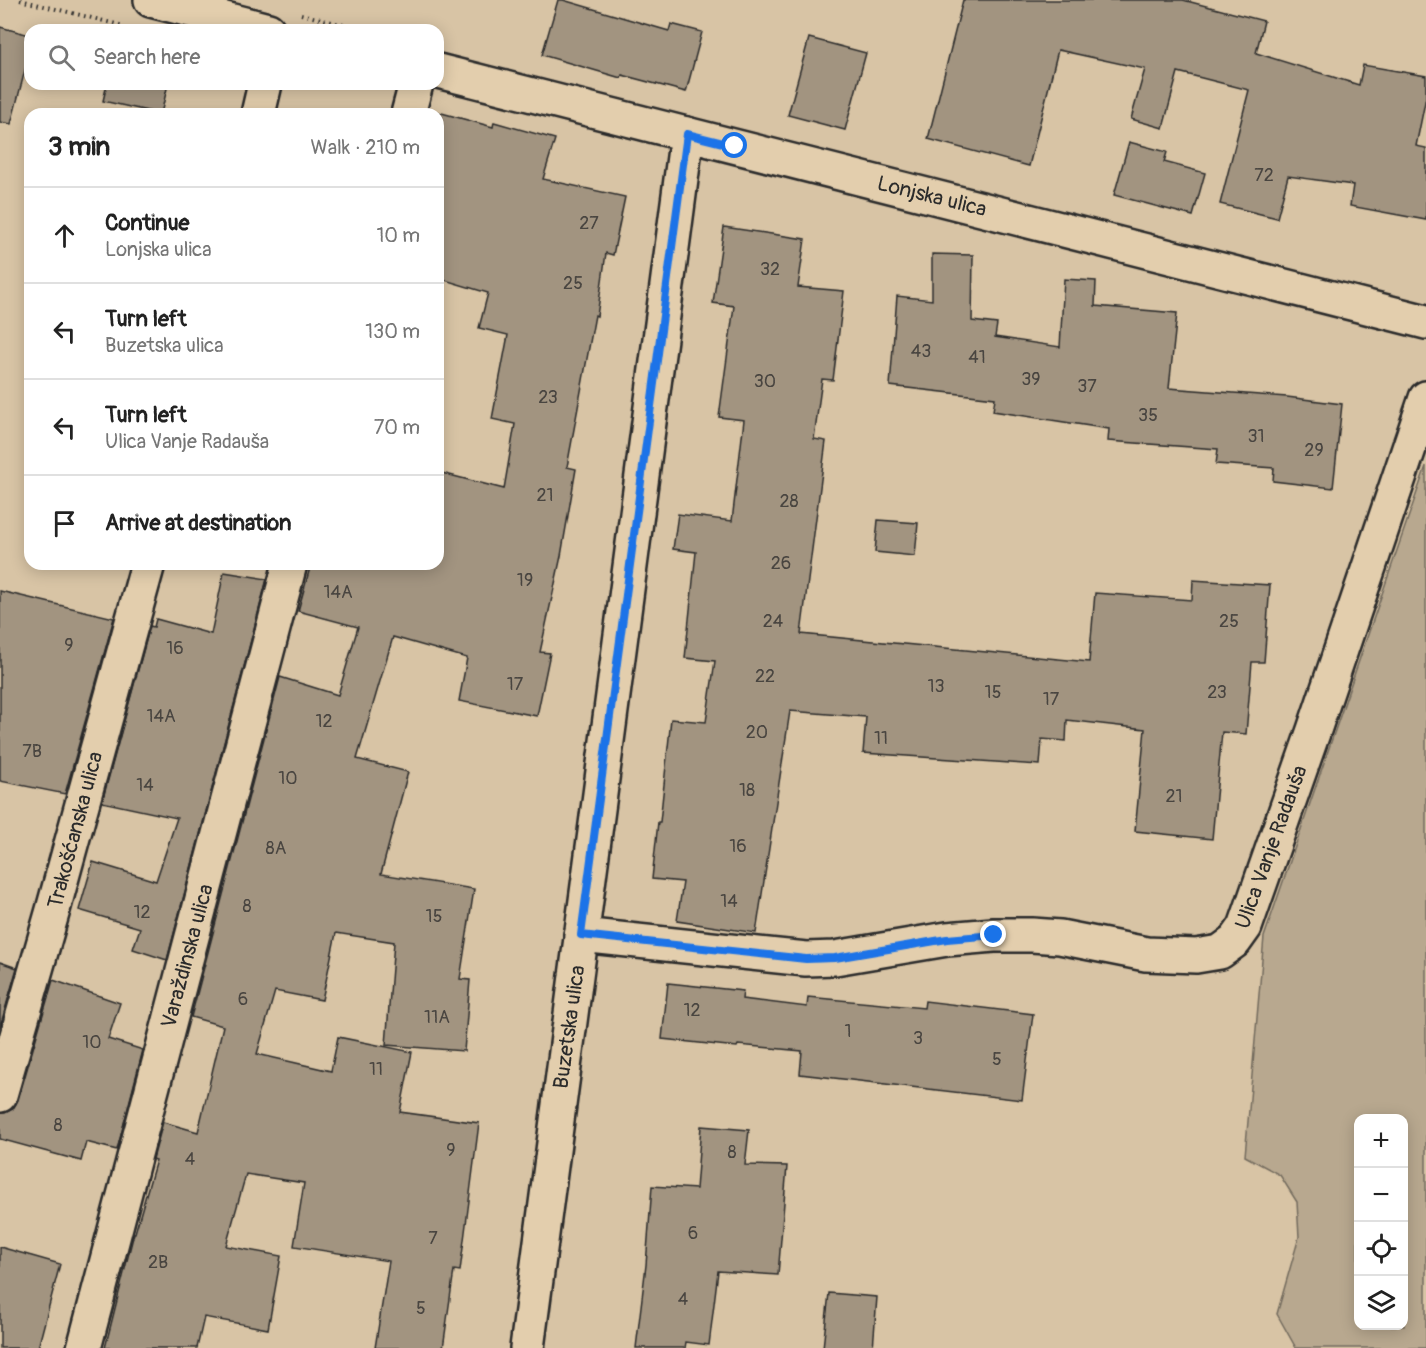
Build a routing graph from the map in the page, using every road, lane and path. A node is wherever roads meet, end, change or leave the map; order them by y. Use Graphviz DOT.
graph roads {
  1 [pos="20,0"];
  2 [pos="151,0"];
  3 [pos="115,24"];
  4 [pos="245,24"];
  5 [pos="444,73"];
  6 [pos="264,90"];
  7 [pos="414,90"];
  8 [pos="259,108"];
  9 [pos="410,108"];
  10 [pos="687,134"];
  11 [pos="1426,322"];
  12 [pos="1426,398"];
  13 [pos="146,570"];
  14 [pos="288,570"];
  15 [pos="581,935"];
  16 [pos="0,1095"];
  17 [pos="84,1348"];
  18 [pos="527,1348"];
  1 -- 3 [label="path"];
  2 -- 4 [label="street"];
  5 -- 10 [label="street, Lonjska ulica"];
  6 -- 8 [label="street"];
  7 -- 9 [label="street"];
  10 -- 11 [label="street, Lonjska ulica"];
  10 -- 15 [label="street, Buzetska ulica"];
  12 -- 15 [label="street, Ulica Vanje Radauša"];
  13 -- 16 [label="street, Trakošćanska ulica"];
  14 -- 17 [label="street, Varaždinska ulica"];
  15 -- 18 [label="street, Buzetska ulica"];
}
